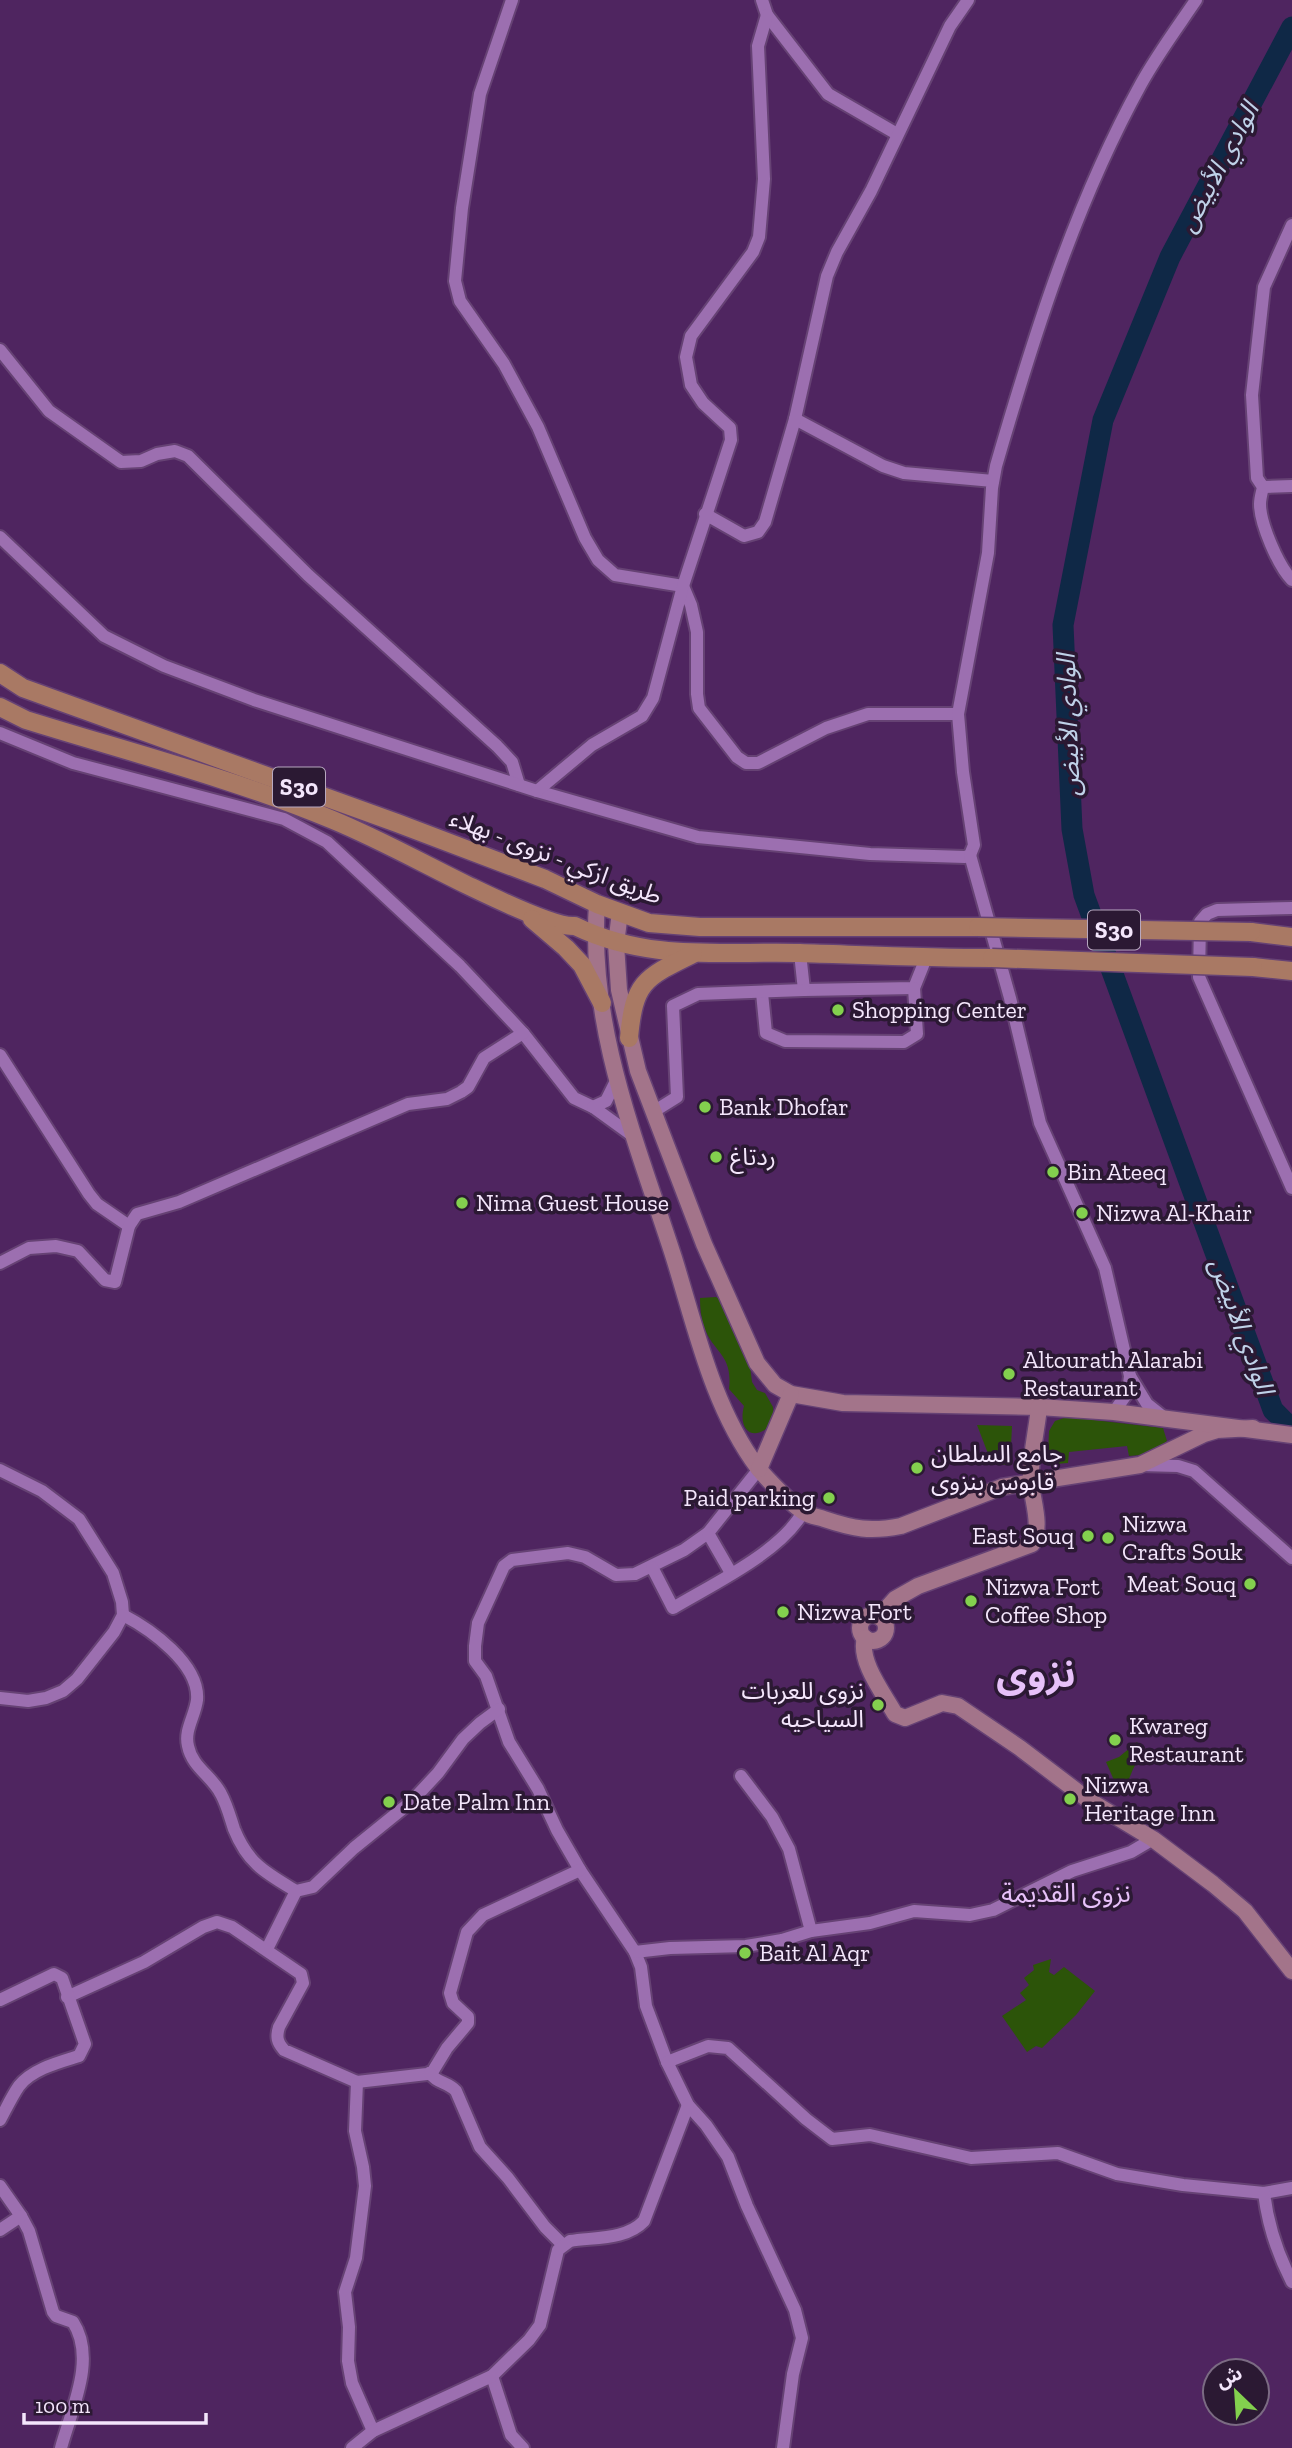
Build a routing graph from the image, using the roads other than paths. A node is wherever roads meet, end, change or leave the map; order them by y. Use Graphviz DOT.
graph roads {
  1 [pos="512,0"];
  2 [pos="762,0"];
  3 [pos="968,0"];
  4 [pos="1196,0"];
  5 [pos="767,15"];
  6 [pos="897,134"];
  7 [pos="1292,225"];
  8 [pos="0,350"];
  9 [pos="795,419"];
  10 [pos="993,481"];
  11 [pos="1292,486"];
  12 [pos="1263,487"];
  13 [pos="705,513"];
  14 [pos="0,537"];
  15 [pos="1292,579"];
  16 [pos="683,586"];
  17 [pos="0,673"];
  18 [pos="0,707"];
  19 [pos="958,714"];
  20 [pos="0,733"];
  21 [pos="519,785"];
  22 [pos="537,791"];
  23 [pos="971,855"];
  24 [pos="597,904"];
  25 [pos="519,908"];
  26 [pos="1292,908"];
  27 [pos="620,912"];
  28 [pos="595,936"];
  29 [pos="1292,937"];
  30 [pos="616,944"];
  31 [pos="800,953"];
  32 [pos="693,954"];
  33 [pos="926,958"];
  34 [pos="1292,971"];
  35 [pos="914,988"];
  36 [pos="804,990"];
  37 [pos="762,993"];
  38 [pos="602,1003"];
  39 [pos="523,1033"];
  40 [pos="629,1038"];
  41 [pos="0,1055"];
  42 [pos="616,1081"];
  43 [pos="593,1107"];
  44 [pos="653,1112"];
  45 [pos="633,1136"];
  46 [pos="1292,1188"];
  47 [pos="128,1226"];
  48 [pos="0,1263"];
  49 [pos="1130,1376"];
  50 [pos="791,1394"];
  51 [pos="1039,1407"];
  52 [pos="1114,1412"];
  53 [pos="1162,1416"];
  54 [pos="1253,1428"];
  55 [pos="1292,1435"];
  56 [pos="1180,1446"];
  57 [pos="1140,1465"];
  58 [pos="759,1469"];
  59 [pos="0,1470"];
  60 [pos="1194,1471"];
  61 [pos="1031,1482"];
  62 [pos="803,1512"];
  63 [pos="708,1533"];
  64 [pos="1292,1558"];
  65 [pos="652,1567"];
  66 [pos="731,1573"];
  67 [pos="123,1615"];
  68 [pos="0,1698"];
  69 [pos="499,1709"];
  70 [pos="741,1776"];
  71 [pos="1153,1839"];
  72 [pos="580,1870"];
  73 [pos="296,1891"];
  74 [pos="811,1931"];
  75 [pos="267,1949"];
  76 [pos="635,1952"];
  77 [pos="1292,1971"];
  78 [pos="67,1997"];
  79 [pos="0,2000"];
  80 [pos="667,2062"];
  81 [pos="429,2073"];
  82 [pos="357,2082"];
  83 [pos="688,2105"];
  84 [pos="0,2120"];
  85 [pos="0,2186"];
  86 [pos="1292,2188"];
  87 [pos="1264,2193"];
  88 [pos="21,2216"];
  89 [pos="0,2230"];
  90 [pos="563,2245"];
  91 [pos="1292,2282"];
  92 [pos="492,2376"];
  93 [pos="373,2431"];
  94 [pos="61,2448"];
  95 [pos="352,2448"];
  96 [pos="523,2448"];
  97 [pos="783,2448"];
  1 -- 16 [label="street"];
  2 -- 5 [label="street"];
  3 -- 6 [label="street"];
  4 -- 10 [label="street"];
  5 -- 6 [label="street"];
  5 -- 13 [label="street"];
  6 -- 9 [label="street"];
  7 -- 12 [label="street"];
  8 -- 21 [label="street"];
  9 -- 10 [label="street"];
  9 -- 13 [label="street"];
  10 -- 19 [label="street"];
  11 -- 12 [label="street"];
  12 -- 15 [label="street"];
  13 -- 16 [label="street"];
  14 -- 21 [label="street"];
  16 -- 19 [label="street"];
  16 -- 22 [label="street"];
  17 -- 24 [label="main road, طريق ازكي - نزوى - بهلاء / S30"];
  18 -- 25 [label="main road, S30"];
  19 -- 23 [label="street"];
  20 -- 39 [label="street"];
  21 -- 22 [label="street"];
  22 -- 23 [label="street"];
  23 -- 49 [label="street"];
  24 -- 27 [label="main road, طريق ازكي - نزوى - بهلاء / S30"];
  24 -- 28 [label="street"];
  25 -- 28 [label="main road, S30"];
  25 -- 38 [label="main road"];
  26 -- 46 [label="street"];
  27 -- 29 [label="main road, طريق ازكي - نزوى - بهلاء / S30, bridge"];
  27 -- 30 [label="street"];
  28 -- 30 [label="main road, S30"];
  28 -- 38 [label="street"];
  30 -- 32 [label="main road, S30"];
  30 -- 40 [label="street"];
  31 -- 32 [label="main road, S30"];
  31 -- 33 [label="main road, S30"];
  31 -- 36 [label="street"];
  32 -- 40 [label="main road"];
  33 -- 34 [label="main road, S30, bridge"];
  33 -- 35 [label="street"];
  35 -- 36 [label="street"];
  35 -- 37 [label="street"];
  36 -- 37 [label="street"];
  37 -- 44 [label="street"];
  38 -- 42 [label="street"];
  39 -- 43 [label="street"];
  39 -- 47 [label="street"];
  40 -- 44 [label="street"];
  41 -- 47 [label="street"];
  42 -- 43 [label="street"];
  42 -- 45 [label="street"];
  43 -- 45 [label="street"];
  44 -- 50 [label="street"];
  45 -- 58 [label="street"];
  47 -- 48 [label="street"];
  49 -- 52 [label="street"];
  49 -- 53 [label="street"];
  50 -- 51 [label="street"];
  50 -- 58 [label="street"];
  51 -- 52 [label="street"];
  51 -- 61 [label="street"];
  52 -- 53 [label="street"];
  53 -- 54 [label="street"];
  53 -- 56 [label="street"];
  54 -- 55 [label="street"];
  54 -- 56 [label="street"];
  56 -- 57 [label="street"];
  56 -- 60 [label="street"];
  57 -- 60 [label="street"];
  57 -- 61 [label="street"];
  58 -- 62 [label="street"];
  58 -- 63 [label="street"];
  59 -- 67 [label="street"];
  60 -- 64 [label="street"];
  61 -- 62 [label="street"];
  61 -- 71 [label="street"];
  62 -- 66 [label="street"];
  63 -- 65 [label="street"];
  63 -- 66 [label="street"];
  65 -- 66 [label="street"];
  65 -- 69 [label="street"];
  67 -- 68 [label="street"];
  67 -- 73 [label="street"];
  69 -- 72 [label="street"];
  69 -- 73 [label="street"];
  70 -- 74 [label="street"];
  71 -- 74 [label="street"];
  71 -- 77 [label="street"];
  72 -- 76 [label="street"];
  72 -- 81 [label="street"];
  73 -- 75 [label="street"];
  74 -- 76 [label="street"];
  75 -- 78 [label="street"];
  75 -- 82 [label="street"];
  76 -- 80 [label="street"];
  78 -- 79 [label="street"];
  78 -- 84 [label="street"];
  80 -- 83 [label="street"];
  80 -- 87 [label="street"];
  81 -- 82 [label="street"];
  81 -- 90 [label="street"];
  82 -- 93 [label="street"];
  83 -- 90 [label="street"];
  83 -- 97 [label="street"];
  85 -- 88 [label="street"];
  86 -- 87 [label="street"];
  87 -- 91 [label="street"];
  88 -- 89 [label="street"];
  88 -- 94 [label="street"];
  90 -- 92 [label="street"];
  92 -- 93 [label="street"];
  92 -- 96 [label="street"];
  93 -- 95 [label="street"];
}
